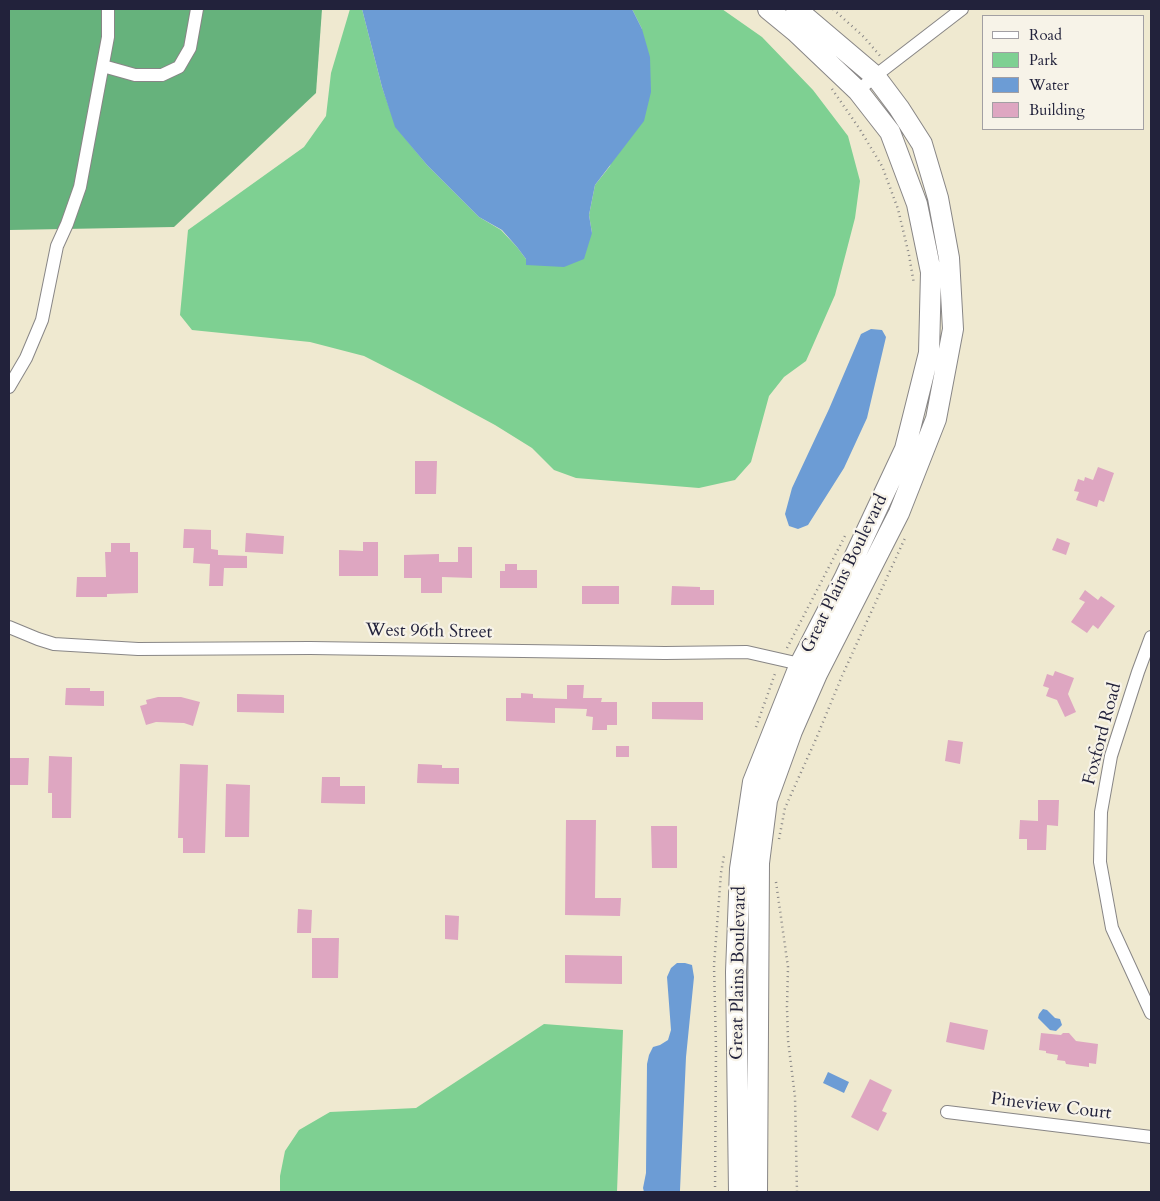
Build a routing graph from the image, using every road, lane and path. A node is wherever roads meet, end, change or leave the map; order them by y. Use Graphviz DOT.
graph roads {
  1 [pos="108,9"];
  2 [pos="198,9"];
  3 [pos="768,9"];
  4 [pos="796,9"];
  5 [pos="962,9"];
  6 [pos="102,66"];
  7 [pos="875,76"];
  8 [pos="831,88"];
  9 [pos="858,91"];
  10 [pos="915,291"];
  11 [pos="9,387"];
  12 [pos="847,532"];
  13 [pos="9,626"];
  14 [pos="1151,637"];
  15 [pos="781,660"];
  16 [pos="808,669"];
  17 [pos="756,727"];
  18 [pos="725,855"];
  19 [pos="1151,1013"];
  20 [pos="947,1112"];
  21 [pos="1151,1137"];
  22 [pos="714,1192"];
  23 [pos="739,1192"];
  24 [pos="757,1192"];
  1 -- 6 [label="street"];
  2 -- 6 [label="street"];
  3 -- 9 [label="main road, Great Plains Boulevard"];
  4 -- 7 [label="main road, Great Plains Boulevard"];
  5 -- 7 [label="street"];
  6 -- 11 [label="street"];
  7 -- 9 [label="street"];
  7 -- 16 [label="main road, Great Plains Boulevard"];
  8 -- 10 [label="path"];
  9 -- 16 [label="main road, Great Plains Boulevard"];
  12 -- 15 [label="path"];
  13 -- 15 [label="street, West 96th Street"];
  14 -- 19 [label="street, Foxford Road"];
  15 -- 16 [label="street, West 96th Street"];
  15 -- 17 [label="path"];
  16 -- 23 [label="main road, Great Plains Boulevard"];
  16 -- 24 [label="main road, Great Plains Boulevard"];
  18 -- 22 [label="path"];
  20 -- 21 [label="street, Pineview Court"];
}
